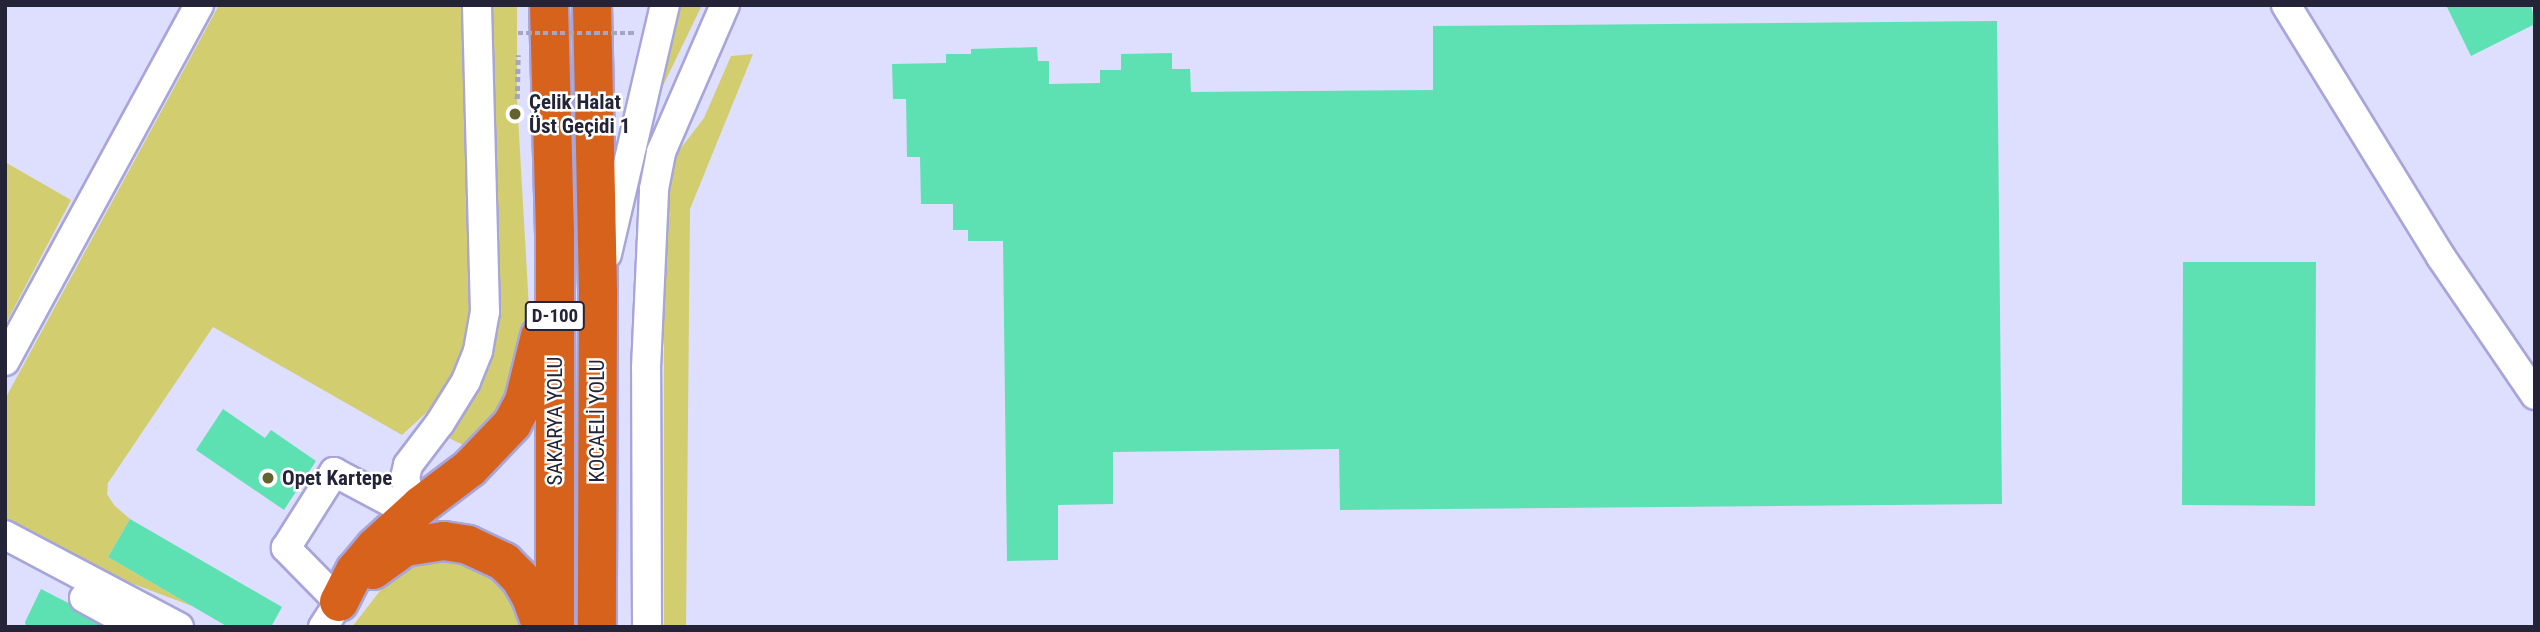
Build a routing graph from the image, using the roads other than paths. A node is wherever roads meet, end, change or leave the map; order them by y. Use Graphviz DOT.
graph roads {
  1 [pos="199,5"];
  2 [pos="477,5"];
  3 [pos="549,5"];
  4 [pos="592,5"];
  5 [pos="665,5"];
  6 [pos="726,5"];
  7 [pos="2286,5"];
  8 [pos="555,233"];
  9 [pos="597,294"];
  10 [pos="5,361"];
  11 [pos="2535,395"];
  12 [pos="415,510"];
  13 [pos="5,535"];
  14 [pos="5,555"];
  15 [pos="331,615"];
  16 [pos="136,627"];
  17 [pos="179,627"];
  18 [pos="542,627"];
  19 [pos="555,627"];
  20 [pos="597,627"];
  21 [pos="647,627"];
  1 -- 10 [label="street"];
  2 -- 12 [label="street"];
  3 -- 8 [label="highway, SAKARYA YOLU / D-100"];
  4 -- 9 [label="highway, KOCAELİ YOLU / D-100"];
  5 -- 9 [label="street"];
  6 -- 21 [label="street"];
  7 -- 11 [label="street"];
  8 -- 12 [label="highway"];
  8 -- 19 [label="highway, SAKARYA YOLU / D-100"];
  9 -- 20 [label="highway, KOCAELİ YOLU / D-100"];
  12 -- 15 [label="highway"];
  12 -- 15 [label="street"];
  13 -- 17 [label="street"];
  14 -- 16 [label="street"];
  15 -- 18 [label="highway"];
}
